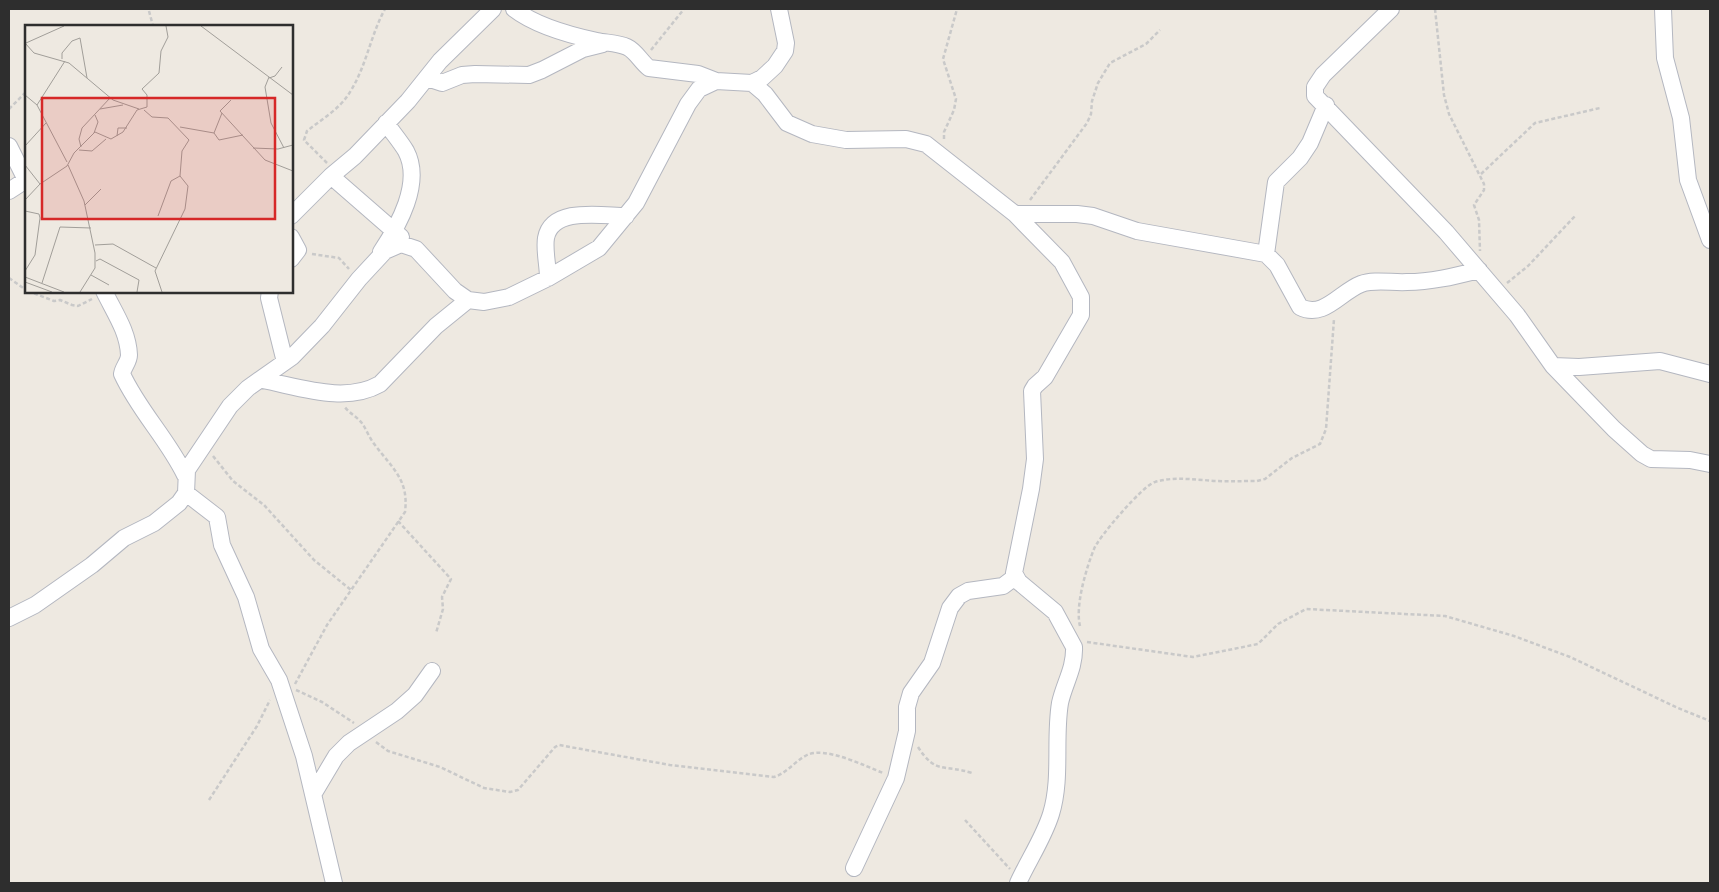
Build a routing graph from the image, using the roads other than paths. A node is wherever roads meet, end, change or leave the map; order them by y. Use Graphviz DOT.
graph roads {
  1 [pos="493,9"];
  2 [pos="514,9"];
  3 [pos="779,9"];
  4 [pos="1391,9"];
  5 [pos="1663,9"];
  6 [pos="606,43"];
  7 [pos="427,78"];
  8 [pos="716,81"];
  9 [pos="752,83"];
  10 [pos="1326,105"];
  11 [pos="386,123"];
  12 [pos="9,146"];
  13 [pos="333,174"];
  14 [pos="25,178"];
  15 [pos="25,181"];
  16 [pos="9,191"];
  17 [pos="1018,214"];
  18 [pos="292,215"];
  19 [pos="626,216"];
  20 [pos="395,231"];
  21 [pos="1710,240"];
  22 [pos="410,246"];
  23 [pos="1266,254"];
  24 [pos="378,257"];
  25 [pos="1479,270"];
  26 [pos="548,278"];
  27 [pos="270,292"];
  28 [pos="106,294"];
  29 [pos="468,300"];
  30 [pos="284,362"];
  31 [pos="1553,366"];
  32 [pos="1710,374"];
  33 [pos="262,380"];
  34 [pos="1710,464"];
  35 [pos="185,475"];
  36 [pos="186,493"];
  37 [pos="1015,577"];
  38 [pos="9,618"];
  39 [pos="432,672"];
  40 [pos="314,793"];
  41 [pos="854,868"];
  42 [pos="1019,881"];
  43 [pos="334,883"];
  1 -- 7 [label="street"];
  2 -- 6 [label="street"];
  3 -- 9 [label="street"];
  4 -- 10 [label="street"];
  5 -- 21 [label="street"];
  6 -- 7 [label="street"];
  6 -- 8 [label="street"];
  7 -- 11 [label="street"];
  8 -- 9 [label="street"];
  8 -- 19 [label="street"];
  9 -- 17 [label="street"];
  10 -- 23 [label="street"];
  10 -- 25 [label="street"];
  11 -- 13 [label="street"];
  11 -- 20 [label="street"];
  12 -- 14 [label="street"];
  13 -- 18 [label="street"];
  13 -- 20 [label="street"];
  15 -- 16 [label="street"];
  17 -- 23 [label="street"];
  17 -- 37 [label="street"];
  19 -- 26 [label="street"];
  19 -- 26 [label="street"];
  20 -- 22 [label="street"];
  20 -- 24 [label="street"];
  22 -- 24 [label="street"];
  22 -- 29 [label="street"];
  23 -- 25 [label="street"];
  24 -- 30 [label="street"];
  25 -- 31 [label="street"];
  26 -- 29 [label="street"];
  27 -- 30 [label="street"];
  28 -- 35 [label="street"];
  29 -- 33 [label="street"];
  30 -- 33 [label="street"];
  31 -- 32 [label="street"];
  31 -- 34 [label="street"];
  33 -- 35 [label="street"];
  35 -- 36 [label="street"];
  36 -- 38 [label="street"];
  36 -- 40 [label="street"];
  37 -- 41 [label="street"];
  37 -- 42 [label="street"];
  39 -- 40 [label="street"];
  40 -- 43 [label="street"];
}
